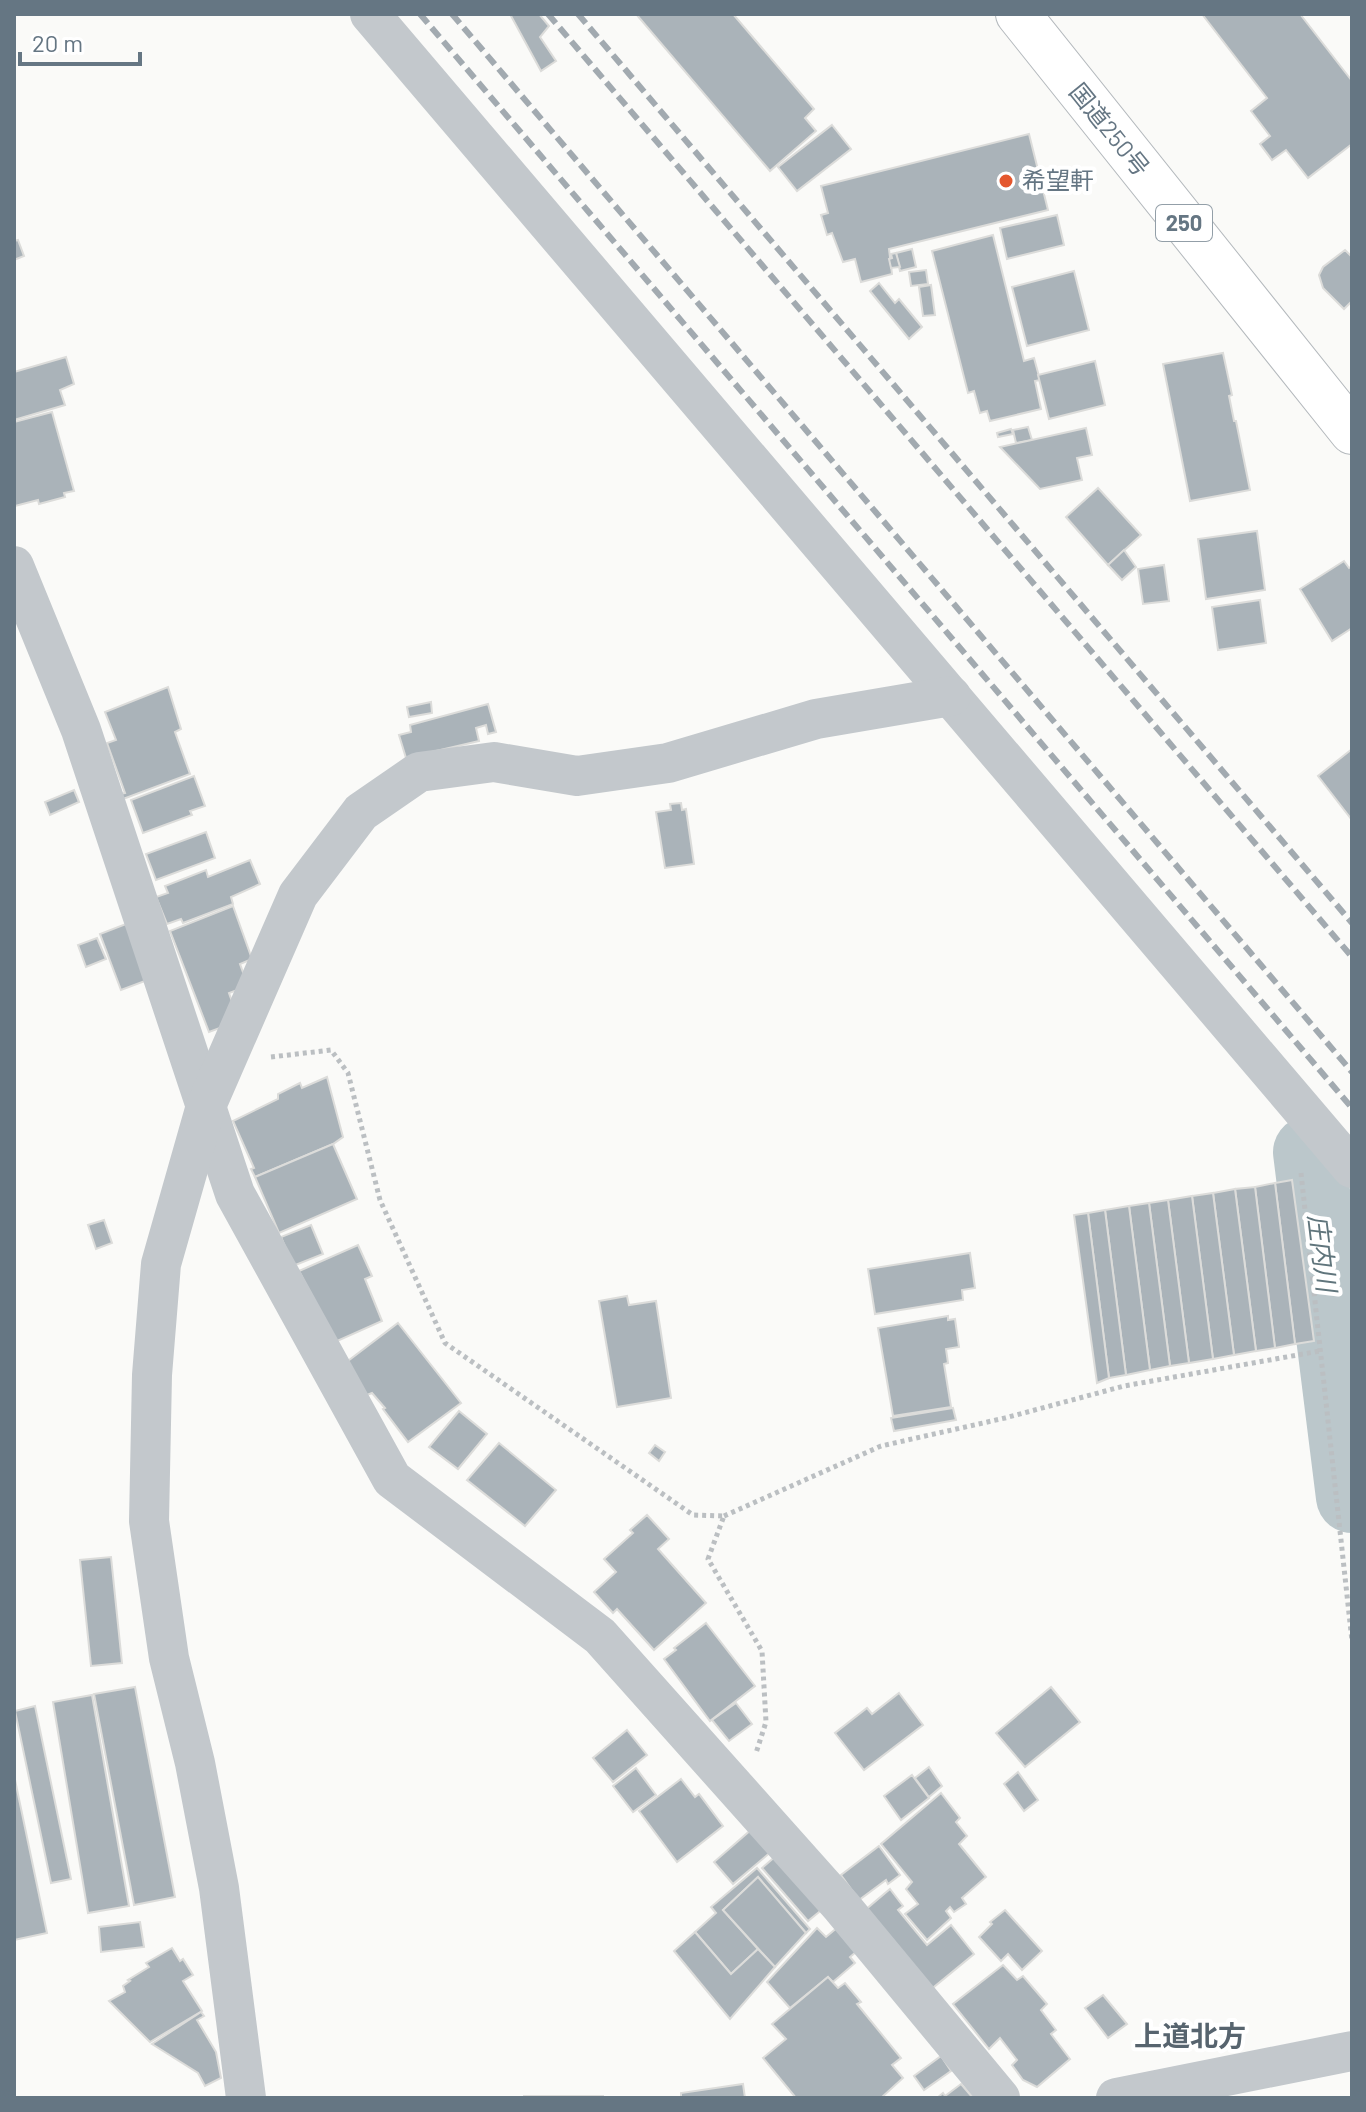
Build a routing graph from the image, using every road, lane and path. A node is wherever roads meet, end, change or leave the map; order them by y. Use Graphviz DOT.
graph roads {
  1 [pos="370,14"];
  2 [pos="1018,14"];
  3 [pos="1352,432"];
  4 [pos="14,566"];
  5 [pos="951,696"];
  6 [pos="224,1062"];
  7 [pos="206,1106"];
  8 [pos="1300,1162"];
  9 [pos="1352,1168"];
  10 [pos="1320,1351"];
  11 [pos="724,1516"];
  12 [pos="1352,1641"];
  13 [pos="742,1796"];
  14 [pos="1352,2051"];
  15 [pos="246,2098"];
  16 [pos="1000,2098"];
  17 [pos="1116,2098"];
  1 -- 5 [label="street"];
  2 -- 3 [label="highway, 国道250号 / 250"];
  4 -- 7 [label="street"];
  5 -- 6 [label="street"];
  5 -- 9 [label="street"];
  6 -- 7 [label="street"];
  6 -- 11 [label="path"];
  7 -- 13 [label="street"];
  7 -- 15 [label="street"];
  8 -- 10 [label="path"];
  10 -- 11 [label="path"];
  10 -- 12 [label="path"];
  11 -- 13 [label="path"];
  13 -- 16 [label="street"];
  14 -- 17 [label="street"];
}
